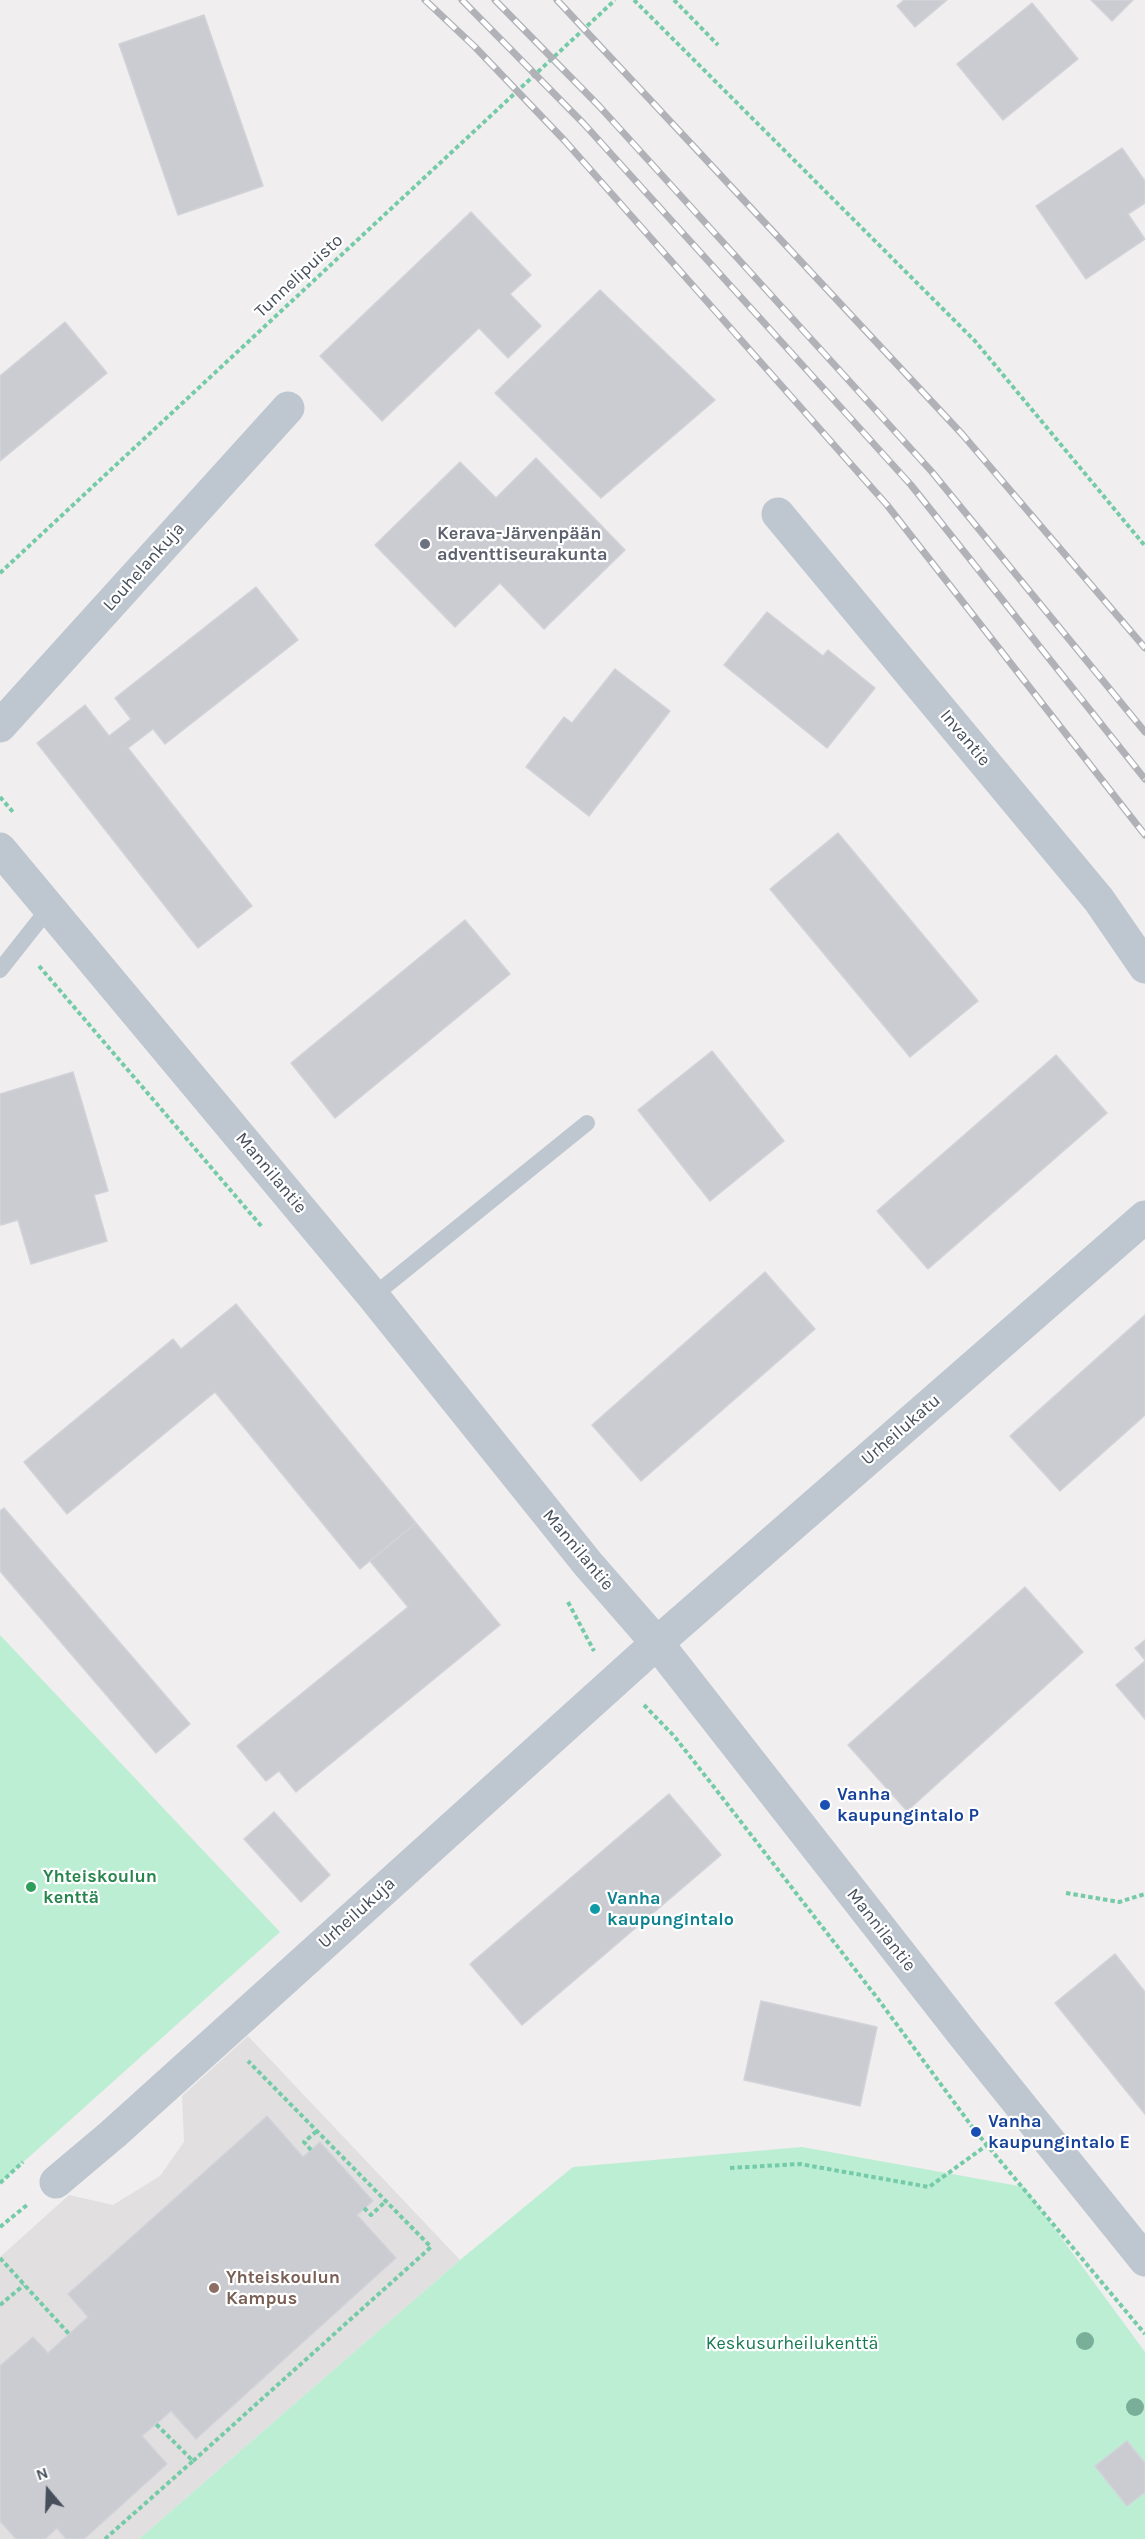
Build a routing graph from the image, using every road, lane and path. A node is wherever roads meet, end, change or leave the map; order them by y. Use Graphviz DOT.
graph roads {
  1 [pos="615,0"];
  2 [pos="634,0"];
  3 [pos="674,0"];
  4 [pos="718,45"];
  5 [pos="288,408"];
  6 [pos="778,514"];
  7 [pos="1145,546"];
  8 [pos="0,573"];
  9 [pos="0,726"];
  10 [pos="0,849"];
  11 [pos="49,908"];
  12 [pos="1145,967"];
  13 [pos="0,970"];
  14 [pos="587,1123"];
  15 [pos="1145,1217"];
  16 [pos="373,1296"];
  17 [pos="657,1643"];
  18 [pos="594,1651"];
  19 [pos="619,1678"];
  20 [pos="1066,1893"];
  21 [pos="1145,1894"];
  22 [pos="243,2056"];
  23 [pos="318,2130"];
  24 [pos="987,2145"];
  25 [pos="311,2150"];
  26 [pos="23,2162"];
  27 [pos="729,2168"];
  28 [pos="0,2182"];
  29 [pos="56,2182"];
  30 [pos="386,2201"];
  31 [pos="364,2208"];
  32 [pos="0,2258"];
  33 [pos="1145,2260"];
  34 [pos="24,2285"];
  35 [pos="0,2305"];
  36 [pos="69,2334"];
  37 [pos="1145,2334"];
  38 [pos="156,2424"];
  39 [pos="193,2461"];
  40 [pos="105,2539"];
  1 -- 8 [label="path, Tunnelipuisto"];
  2 -- 7 [label="path"];
  3 -- 4 [label="path"];
  5 -- 9 [label="street, Louhelankuja"];
  6 -- 12 [label="street, Invantie"];
  10 -- 11 [label="street, Mannilantie"];
  11 -- 13 [label="lane"];
  11 -- 16 [label="street, Mannilantie"];
  14 -- 16 [label="lane"];
  15 -- 17 [label="street, Urheilukatu"];
  16 -- 17 [label="street, Mannilantie"];
  17 -- 19 [label="street, Urheilukuja"];
  17 -- 33 [label="street, Mannilantie"];
  18 -- 19 [label="path"];
  19 -- 24 [label="path"];
  19 -- 29 [label="street, Urheilukuja"];
  20 -- 21 [label="path"];
  22 -- 23 [label="path"];
  23 -- 25 [label="path"];
  23 -- 30 [label="path"];
  24 -- 27 [label="path"];
  24 -- 37 [label="path"];
  26 -- 28 [label="path"];
  30 -- 31 [label="path"];
  30 -- 39 [label="path"];
  32 -- 34 [label="path"];
  34 -- 35 [label="path"];
  34 -- 36 [label="path"];
  38 -- 39 [label="path"];
  39 -- 40 [label="path"];
}
